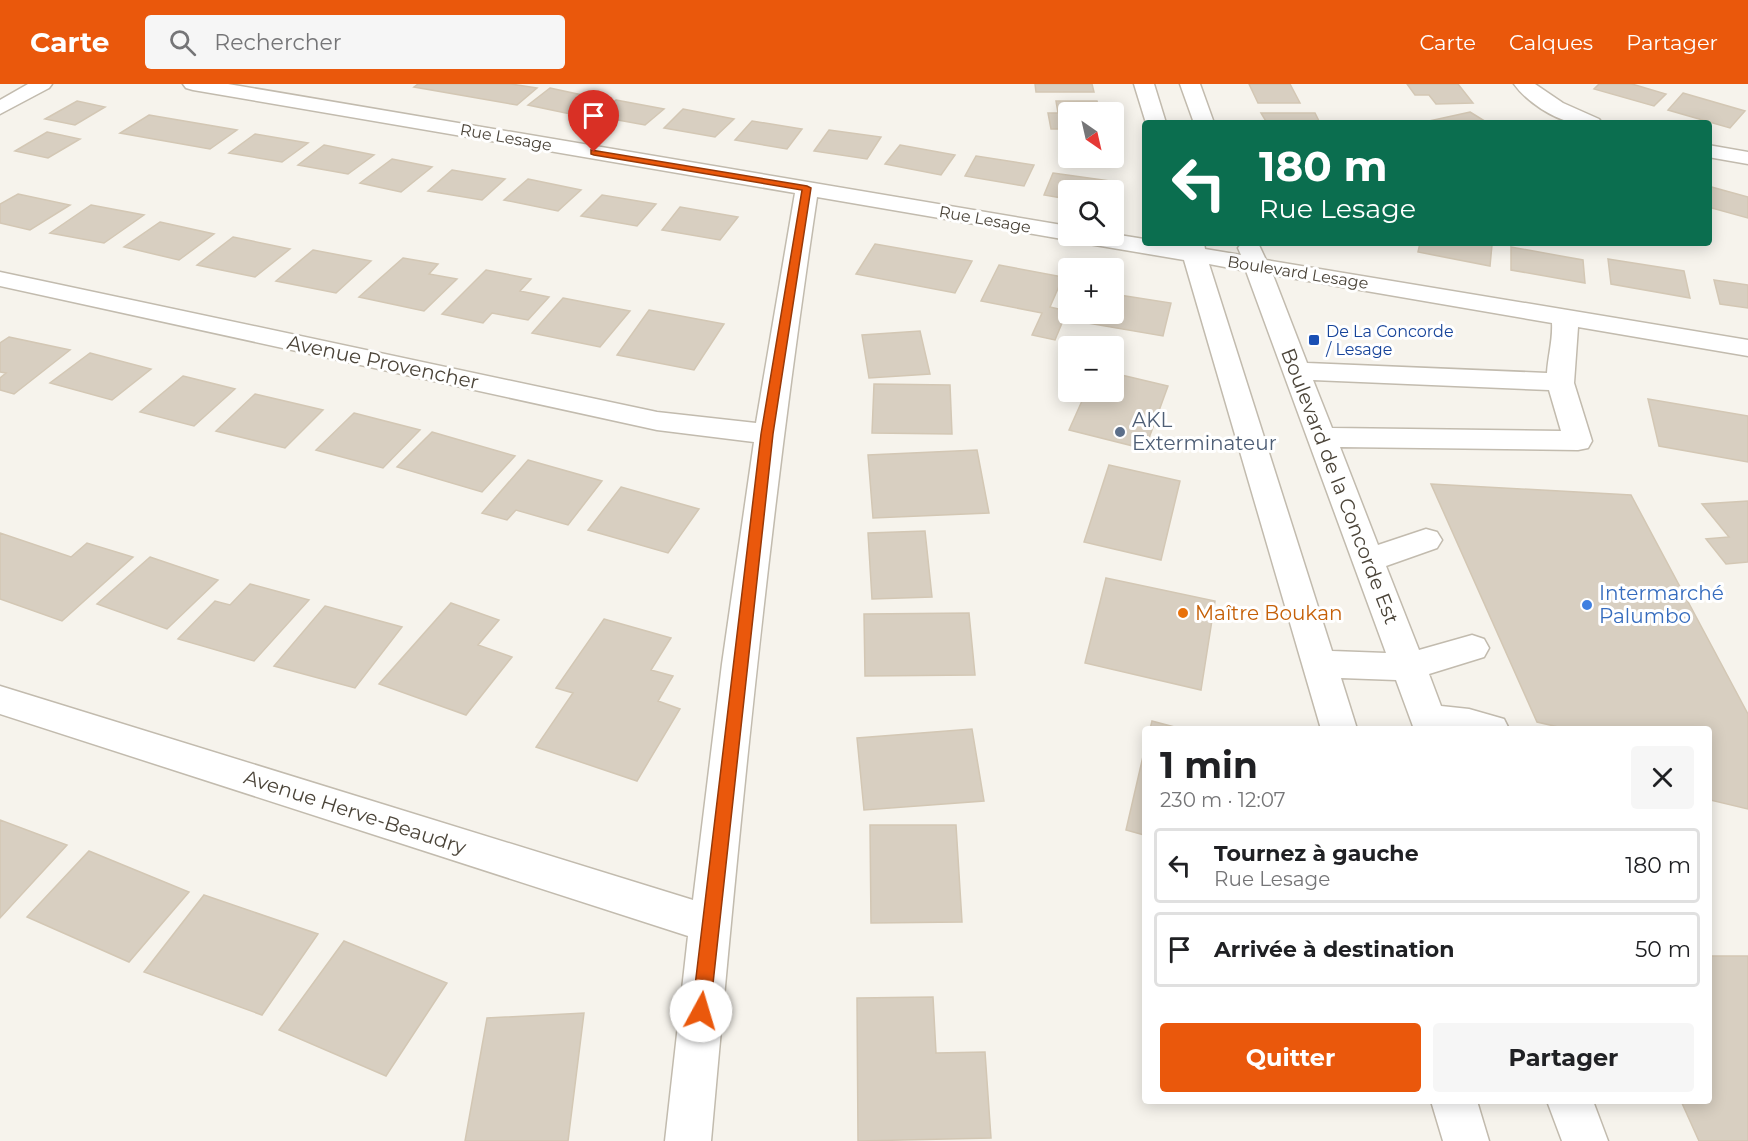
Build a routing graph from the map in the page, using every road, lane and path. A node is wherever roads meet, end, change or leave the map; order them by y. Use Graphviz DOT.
graph roads {
  1 [pos="42,84"];
  2 [pos="193,84"];
  3 [pos="1144,84"];
  4 [pos="1190,84"];
  5 [pos="1524,84"];
  6 [pos="0,108"];
  7 [pos="1155,120"];
  8 [pos="1203,120"];
  9 [pos="1585,120"];
  10 [pos="1712,152"];
  11 [pos="1748,158"];
  12 [pos="807,188"];
  13 [pos="1058,231"];
  14 [pos="1124,241"];
  15 [pos="1142,243"];
  16 [pos="1168,246"];
  17 [pos="1193,249"];
  18 [pos="1256,265"];
  19 [pos="0,279"];
  20 [pos="1565,327"];
  21 [pos="1748,348"];
  22 [pos="1748,368"];
  23 [pos="1297,371"];
  24 [pos="1560,383"];
  25 [pos="767,434"];
  26 [pos="1322,437"];
  27 [pos="1426,540"];
  28 [pos="1368,560"];
  29 [pos="1472,648"];
  30 [pos="1319,664"];
  31 [pos="1409,667"];
  32 [pos="0,700"];
  33 [pos="1430,724"];
  34 [pos="1338,726"];
  35 [pos="1480,726"];
  36 [pos="710,924"];
  37 [pos="1455,1104"];
  38 [pos="1571,1104"];
  39 [pos="688,1141"];
  40 [pos="1466,1141"];
  41 [pos="1585,1141"];
  1 -- 6 [label="street"];
  2 -- 12 [label="street, Rue Lesage"];
  3 -- 7 [label="street"];
  4 -- 8 [label="street"];
  5 -- 9 [label="street"];
  10 -- 11 [label="street"];
  12 -- 13 [label="street, Rue Lesage"];
  12 -- 25 [label="street"];
  14 -- 15 [label="street"];
  16 -- 17 [label="street"];
  17 -- 18 [label="street, Boulevard Lesage"];
  17 -- 30 [label="street"];
  18 -- 20 [label="street, Boulevard Lesage"];
  18 -- 23 [label="street, Boulevard de la Concorde Est"];
  19 -- 25 [label="street, Avenue Provencher"];
  20 -- 21 [label="street, Boulevard Lesage"];
  20 -- 22 [label="street, Boulevard Lesage"];
  20 -- 24 [label="street"];
  23 -- 24 [label="street"];
  23 -- 26 [label="street, Boulevard de la Concorde Est"];
  24 -- 26 [label="street"];
  25 -- 36 [label="street"];
  26 -- 28 [label="street, Boulevard de la Concorde Est"];
  27 -- 28 [label="street"];
  28 -- 31 [label="street, Boulevard de la Concorde Est"];
  29 -- 31 [label="street"];
  30 -- 31 [label="street"];
  30 -- 34 [label="street"];
  31 -- 33 [label="street, Boulevard de la Concorde Est"];
  32 -- 36 [label="street, Avenue Herve-Beaudry"];
  33 -- 35 [label="street"];
  36 -- 39 [label="street"];
  37 -- 40 [label="street"];
  38 -- 41 [label="street"];
}
